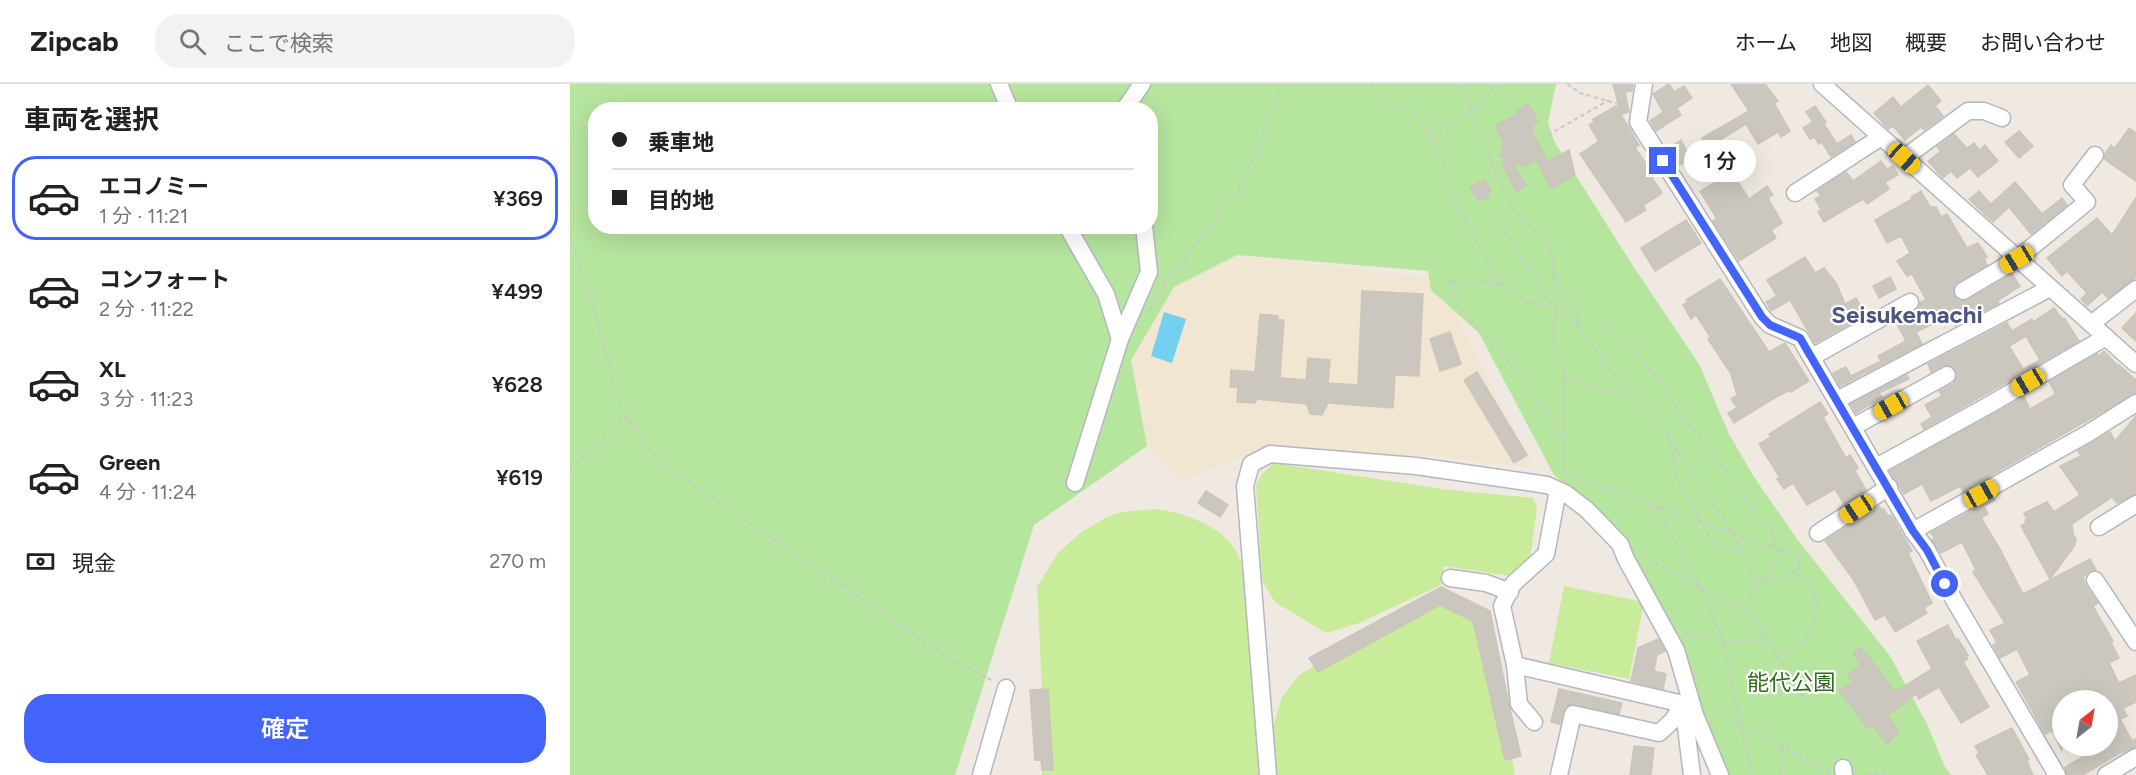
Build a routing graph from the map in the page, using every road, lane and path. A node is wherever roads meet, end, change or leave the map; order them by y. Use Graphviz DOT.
graph roads {
  1 [pos="999,84"];
  2 [pos="1142,84"];
  3 [pos="1281,84"];
  4 [pos="1370,84"];
  5 [pos="1460,84"];
  6 [pos="1496,84"];
  7 [pos="1567,84"];
  8 [pos="1644,84"];
  9 [pos="1822,84"];
  10 [pos="1609,100"];
  11 [pos="1007,102"];
  12 [pos="1130,102"];
  13 [pos="1472,111"];
  14 [pos="2002,118"];
  15 [pos="1638,122"];
  16 [pos="1548,135"];
  17 [pos="1432,136"];
  18 [pos="1881,137"];
  19 [pos="2095,155"];
  20 [pos="1904,158"];
  21 [pos="1795,193"];
  22 [pos="1498,217"];
  23 [pos="1072,234"];
  24 [pos="1145,234"];
  25 [pos="570,237"];
  26 [pos="2017,259"];
  27 [pos="1554,275"];
  28 [pos="1502,284"];
  29 [pos="2050,288"];
  30 [pos="2136,289"];
  31 [pos="1963,291"];
  32 [pos="1910,302"];
  33 [pos="1556,307"];
  34 [pos="1146,317"];
  35 [pos="1601,321"];
  36 [pos="2091,324"];
  37 [pos="1580,327"];
  38 [pos="2106,337"];
  39 [pos="1120,339"];
  40 [pos="1812,357"];
  41 [pos="2136,364"];
  42 [pos="1947,375"];
  43 [pos="1564,377"];
  44 [pos="1629,393"];
  45 [pos="1837,400"];
  46 [pos="2136,404"];
  47 [pos="627,416"];
  48 [pos="1853,427"];
  49 [pos="1563,439"];
  50 [pos="1672,444"];
  51 [pos="1876,467"];
  52 [pos="570,470"];
  53 [pos="1561,482"];
  54 [pos="1075,483"];
  55 [pos="1889,487"];
  56 [pos="2136,504"];
  57 [pos="1657,507"];
  58 [pos="1700,522"];
  59 [pos="2099,527"];
  60 [pos="1913,531"];
  61 [pos="1818,533"];
  62 [pos="1732,534"];
  63 [pos="1620,544"];
  64 [pos="1775,548"];
  65 [pos="1780,549"];
  66 [pos="1743,554"];
  67 [pos="1798,574"];
  68 [pos="1450,578"];
  69 [pos="2095,580"];
  70 [pos="1763,583"];
  71 [pos="1756,586"];
  72 [pos="1700,587"];
  73 [pos="1510,592"];
  74 [pos="1750,612"];
  75 [pos="1664,631"];
  76 [pos="1767,640"];
  77 [pos="1723,641"];
  78 [pos="2136,642"];
  79 [pos="1775,654"];
  80 [pos="1515,665"];
  81 [pos="1006,688"];
  82 [pos="1806,702"];
  83 [pos="1689,710"];
  84 [pos="1534,722"];
  85 [pos="1740,723"];
  86 [pos="1782,747"];
  87 [pos="2136,757"];
  88 [pos="1839,771"];
  89 [pos="981,775"];
  90 [pos="1268,775"];
  91 [pos="1559,775"];
  92 [pos="1692,775"];
  93 [pos="1720,775"];
  94 [pos="1753,775"];
  95 [pos="1780,775"];
  96 [pos="1867,775"];
  97 [pos="1887,775"];
  98 [pos="2056,775"];
  99 [pos="2106,775"];
  1 -- 11 [label="street"];
  2 -- 12 [label="street"];
  3 -- 34 [label="path"];
  4 -- 17 [label="path"];
  5 -- 13 [label="path"];
  6 -- 13 [label="path"];
  7 -- 10 [label="path"];
  8 -- 15 [label="street"];
  9 -- 18 [label="street"];
  10 -- 15 [label="path"];
  10 -- 16 [label="path"];
  13 -- 17 [label="path"];
  13 -- 27 [label="path"];
  14 -- 20 [label="street"];
  15 -- 40 [label="street"];
  17 -- 28 [label="path"];
  18 -- 20 [label="street"];
  18 -- 21 [label="street"];
  19 -- 26 [label="street"];
  20 -- 26 [label="street"];
  22 -- 33 [label="path"];
  23 -- 39 [label="street"];
  24 -- 39 [label="street"];
  25 -- 47 [label="path"];
  26 -- 29 [label="street"];
  26 -- 31 [label="street"];
  27 -- 33 [label="path"];
  27 -- 37 [label="path"];
  28 -- 33 [label="path"];
  28 -- 49 [label="path"];
  29 -- 36 [label="street"];
  29 -- 45 [label="street"];
  30 -- 36 [label="street"];
  32 -- 40 [label="street"];
  33 -- 37 [label="path"];
  33 -- 43 [label="path"];
  35 -- 64 [label="path"];
  36 -- 38 [label="street"];
  37 -- 44 [label="path"];
  38 -- 41 [label="street"];
  38 -- 51 [label="street"];
  39 -- 54 [label="street"];
  40 -- 45 [label="street"];
  42 -- 48 [label="street"];
  43 -- 44 [label="path"];
  43 -- 49 [label="path"];
  44 -- 50 [label="path"];
  45 -- 48 [label="street"];
  46 -- 60 [label="street"];
  47 -- 52 [label="path"];
  47 -- 81 [label="path"];
  48 -- 51 [label="street"];
  49 -- 53 [label="path"];
  50 -- 58 [label="path"];
  50 -- 62 [label="path"];
  51 -- 55 [label="street"];
  53 -- 57 [label="path"];
  53 -- 63 [label="street"];
  53 -- 73 [label="street"];
  53 -- 90 [label="street"];
  55 -- 60 [label="street"];
  55 -- 61 [label="street"];
  56 -- 59 [label="street"];
  57 -- 58 [label="path"];
  57 -- 72 [label="path"];
  58 -- 62 [label="path"];
  58 -- 66 [label="path"];
  60 -- 98 [label="street"];
  62 -- 64 [label="path"];
  62 -- 66 [label="path"];
  63 -- 72 [label="path"];
  63 -- 75 [label="street"];
  64 -- 65 [label="path"];
  65 -- 67 [label="path"];
  65 -- 70 [label="path"];
  66 -- 71 [label="path"];
  67 -- 70 [label="path"];
  67 -- 79 [label="path"];
  68 -- 73 [label="street"];
  69 -- 78 [label="street"];
  70 -- 71 [label="path"];
  71 -- 74 [label="path"];
  72 -- 74 [label="path"];
  72 -- 77 [label="path"];
  73 -- 80 [label="street"];
  74 -- 76 [label="path"];
  75 -- 77 [label="path"];
  75 -- 83 [label="street"];
  76 -- 77 [label="path"];
  76 -- 79 [label="path"];
  77 -- 85 [label="path"];
  79 -- 82 [label="path"];
  80 -- 83 [label="street"];
  80 -- 84 [label="street"];
  81 -- 89 [label="street"];
  83 -- 85 [label="path"];
  83 -- 91 [label="street"];
  83 -- 92 [label="street"];
  83 -- 93 [label="street"];
  85 -- 86 [label="path"];
  85 -- 94 [label="path"];
  86 -- 88 [label="path"];
  86 -- 95 [label="path"];
  87 -- 99 [label="street"];
  96 -- 97 [label="path"];
}
